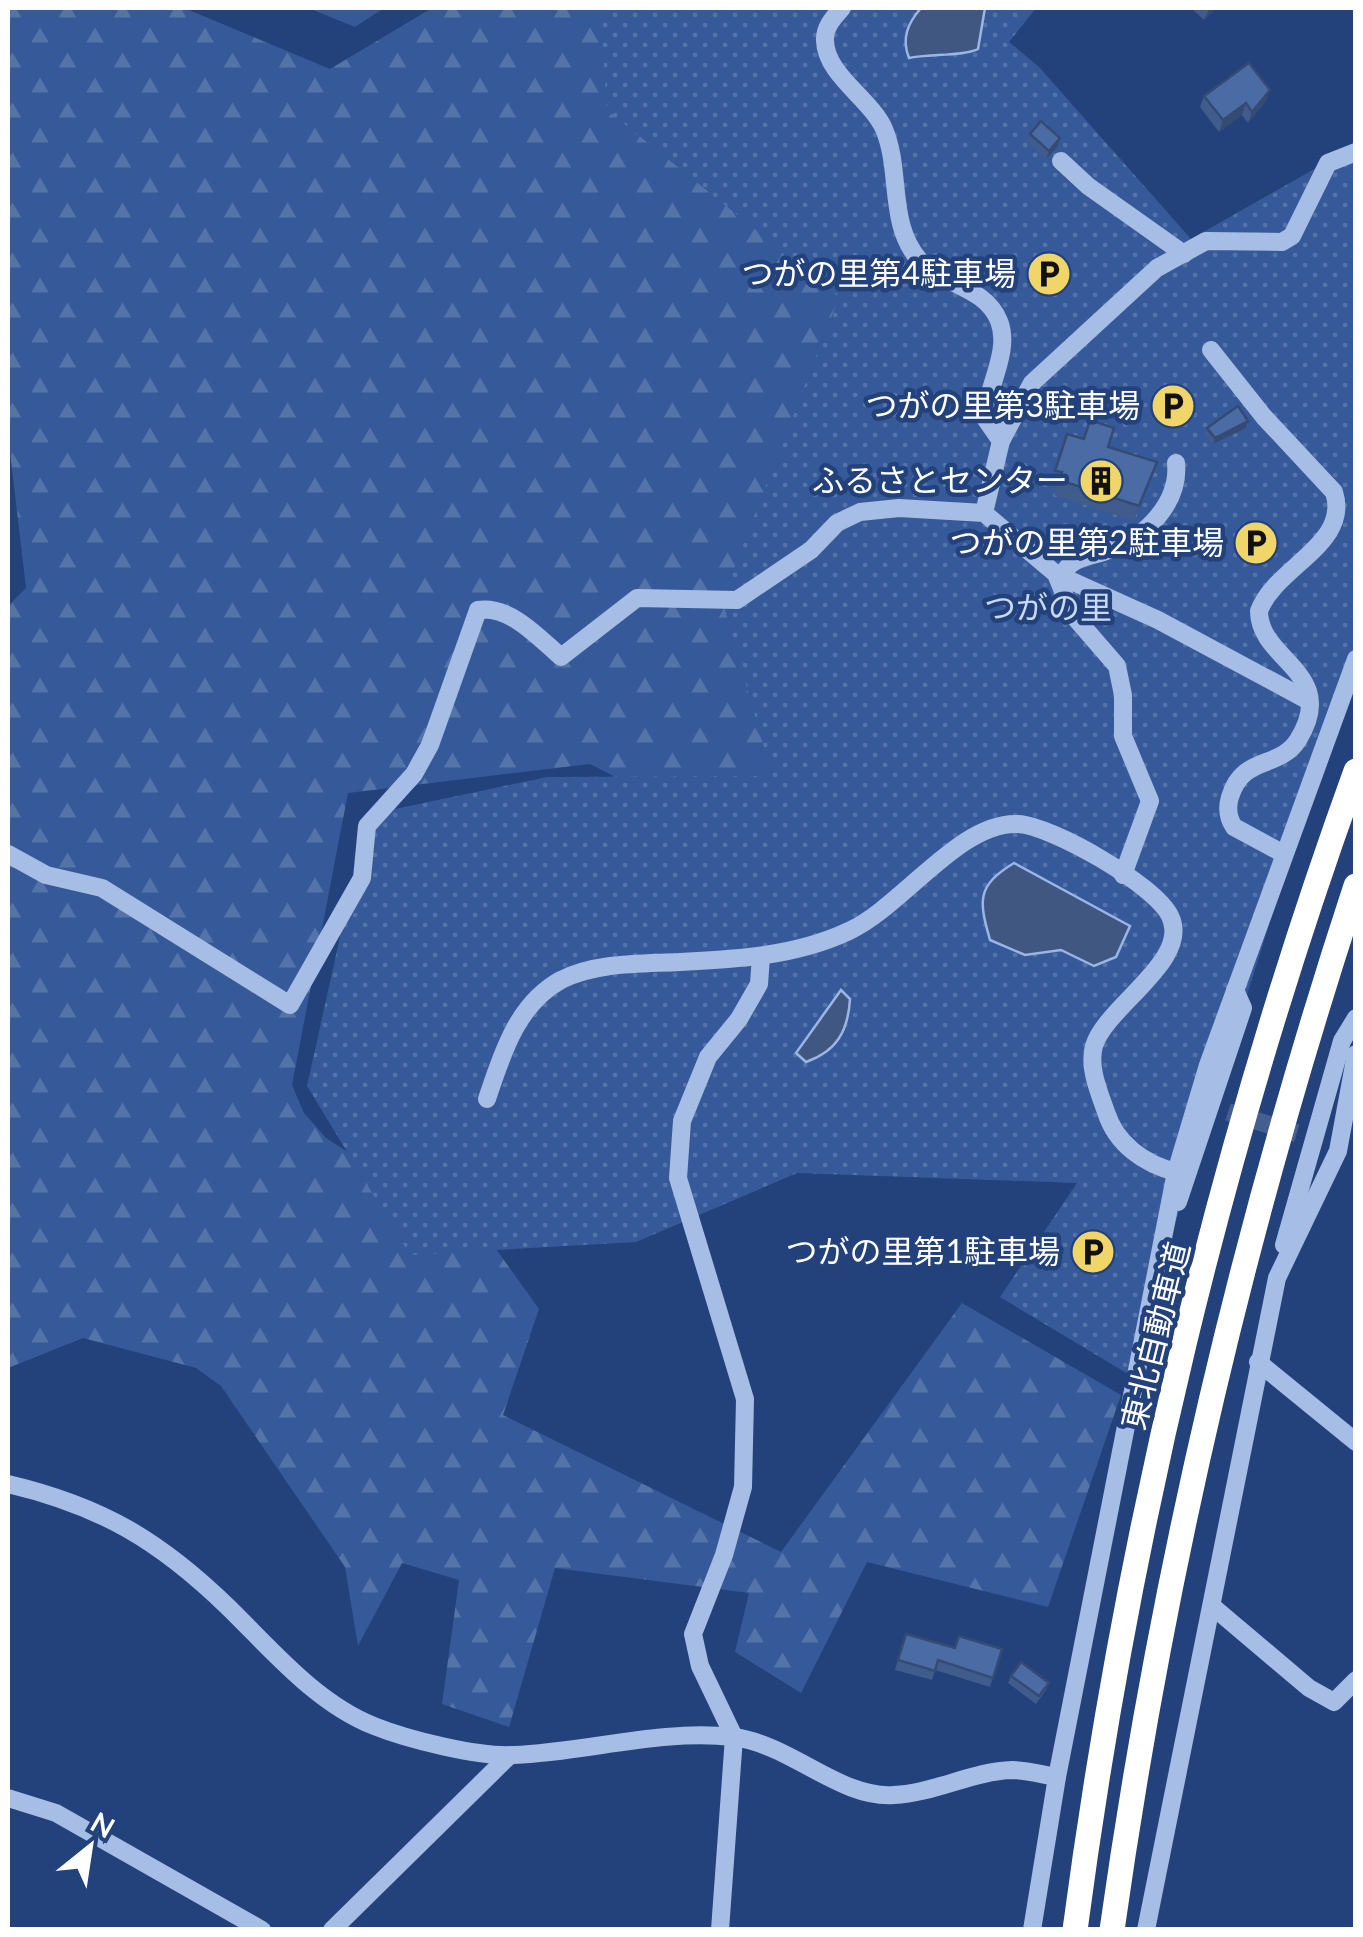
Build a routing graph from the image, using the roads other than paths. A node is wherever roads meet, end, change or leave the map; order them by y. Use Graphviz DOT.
graph roads {
  1 [pos="842,8"];
  2 [pos="1356,152"];
  3 [pos="1062,161"];
  4 [pos="1184,254"];
  5 [pos="1211,350"];
  6 [pos="1001,441"];
  7 [pos="1176,463"];
  8 [pos="984,513"];
  9 [pos="1059,574"];
  10 [pos="1356,659"];
  11 [pos="1309,701"];
  12 [pos="1356,770"];
  13 [pos="8,854"];
  14 [pos="1284,854"];
  15 [pos="1123,875"];
  16 [pos="1356,886"];
  17 [pos="761,956"];
  18 [pos="1235,990"];
  19 [pos="1355,1023"];
  20 [pos="1356,1054"];
  21 [pos="488,1098"];
  22 [pos="1176,1172"];
  23 [pos="1164,1235"];
  24 [pos="1276,1278"];
  25 [pos="1258,1362"];
  26 [pos="1356,1442"];
  27 [pos="8,1484"];
  28 [pos="1212,1606"];
  29 [pos="1356,1680"];
  30 [pos="734,1737"];
  31 [pos="510,1756"];
  32 [pos="1058,1777"];
  33 [pos="8,1798"];
  34 [pos="262,1930"];
  35 [pos="332,1930"];
  36 [pos="720,1930"];
  37 [pos="1032,1930"];
  38 [pos="1075,1930"];
  39 [pos="1112,1930"];
  40 [pos="1146,1930"];
  1 -- 6 [label="street"];
  2 -- 4 [label="street"];
  3 -- 4 [label="street"];
  4 -- 6 [label="street"];
  5 -- 11 [label="street"];
  6 -- 8 [label="street"];
  7 -- 9 [label="street"];
  8 -- 9 [label="street"];
  8 -- 13 [label="street"];
  9 -- 11 [label="street"];
  9 -- 15 [label="street"];
  10 -- 14 [label="street"];
  11 -- 14 [label="street"];
  12 -- 38 [label="highway, 東北自動車道"];
  14 -- 18 [label="street"];
  15 -- 17 [label="street"];
  15 -- 22 [label="street"];
  16 -- 39 [label="highway"];
  17 -- 21 [label="street"];
  17 -- 30 [label="street"];
  18 -- 22 [label="street"];
  18 -- 23 [label="street"];
  19 -- 24 [label="street"];
  20 -- 24 [label="street"];
  22 -- 23 [label="street"];
  23 -- 32 [label="street"];
  24 -- 25 [label="street"];
  25 -- 26 [label="street"];
  25 -- 28 [label="street"];
  27 -- 31 [label="street"];
  28 -- 29 [label="street"];
  28 -- 40 [label="street"];
  30 -- 31 [label="street"];
  30 -- 32 [label="street"];
  30 -- 36 [label="street"];
  31 -- 35 [label="street"];
  32 -- 37 [label="street"];
  33 -- 34 [label="street"];
}
